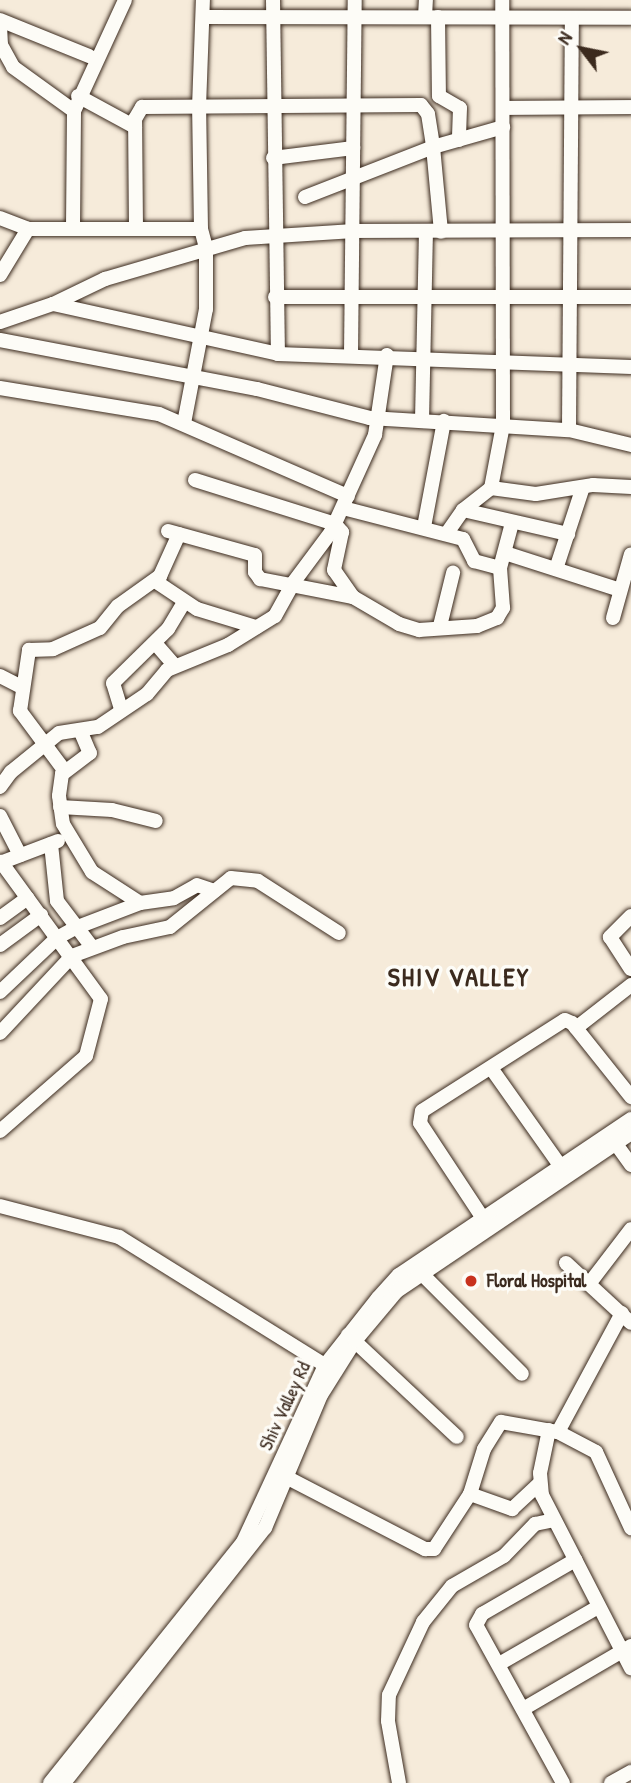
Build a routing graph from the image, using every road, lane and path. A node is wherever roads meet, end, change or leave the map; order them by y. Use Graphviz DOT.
graph roads {
  1 [pos="125,0"];
  2 [pos="204,0"];
  3 [pos="274,0"];
  4 [pos="355,0"];
  5 [pos="426,0"];
  6 [pos="502,0"];
  7 [pos="274,17"];
  8 [pos="355,17"];
  9 [pos="432,17"];
  10 [pos="502,17"];
  11 [pos="204,18"];
  12 [pos="572,18"];
  13 [pos="631,18"];
  14 [pos="0,20"];
  15 [pos="0,26"];
  16 [pos="89,57"];
  17 [pos="78,96"];
  18 [pos="351,106"];
  19 [pos="199,107"];
  20 [pos="571,107"];
  21 [pos="631,107"];
  22 [pos="503,108"];
  23 [pos="274,109"];
  24 [pos="74,111"];
  25 [pos="503,127"];
  26 [pos="135,128"];
  27 [pos="459,140"];
  28 [pos="433,147"];
  29 [pos="353,148"];
  30 [pos="274,158"];
  31 [pos="356,178"];
  32 [pos="305,197"];
  33 [pos="0,218"];
  34 [pos="73,227"];
  35 [pos="136,228"];
  36 [pos="28,229"];
  37 [pos="201,229"];
  38 [pos="631,230"];
  39 [pos="354,231"];
  40 [pos="572,231"];
  41 [pos="434,232"];
  42 [pos="502,233"];
  43 [pos="273,235"];
  44 [pos="206,248"];
  45 [pos="0,275"];
  46 [pos="353,294"];
  47 [pos="275,297"];
  48 [pos="572,297"];
  49 [pos="631,297"];
  50 [pos="426,298"];
  51 [pos="503,298"];
  52 [pos="52,304"];
  53 [pos="0,322"];
  54 [pos="201,336"];
  55 [pos="0,342"];
  56 [pos="278,354"];
  57 [pos="351,355"];
  58 [pos="387,355"];
  59 [pos="426,358"];
  60 [pos="503,360"];
  61 [pos="572,362"];
  62 [pos="631,367"];
  63 [pos="193,377"];
  64 [pos="0,388"];
  65 [pos="381,419"];
  66 [pos="422,421"];
  67 [pos="444,421"];
  68 [pos="184,423"];
  69 [pos="503,425"];
  70 [pos="569,430"];
  71 [pos="631,445"];
  72 [pos="195,480"];
  73 [pos="583,487"];
  74 [pos="631,487"];
  75 [pos="491,488"];
  76 [pos="346,502"];
  77 [pos="463,510"];
  78 [pos="512,523"];
  79 [pos="335,524"];
  80 [pos="424,527"];
  81 [pos="447,533"];
  82 [pos="568,534"];
  83 [pos="505,553"];
  84 [pos="631,554"];
  85 [pos="500,568"];
  86 [pos="556,569"];
  87 [pos="453,573"];
  88 [pos="155,582"];
  89 [pos="293,583"];
  90 [pos="620,590"];
  91 [pos="354,597"];
  92 [pos="184,602"];
  93 [pos="613,618"];
  94 [pos="440,626"];
  95 [pos="256,627"];
  96 [pos="155,643"];
  97 [pos="175,666"];
  98 [pos="0,676"];
  99 [pos="20,685"];
  100 [pos="121,709"];
  101 [pos="80,730"];
  102 [pos="42,745"];
  103 [pos="64,770"];
  104 [pos="0,787"];
  105 [pos="60,807"];
  106 [pos="0,816"];
  107 [pos="156,821"];
  108 [pos="68,836"];
  109 [pos="51,844"];
  110 [pos="20,855"];
  111 [pos="1,862"];
  112 [pos="214,891"];
  113 [pos="28,898"];
  114 [pos="140,903"];
  115 [pos="41,915"];
  116 [pos="631,916"];
  117 [pos="0,918"];
  118 [pos="75,928"];
  119 [pos="339,933"];
  120 [pos="57,938"];
  121 [pos="0,945"];
  122 [pos="92,947"];
  123 [pos="72,956"];
  124 [pos="631,969"];
  125 [pos="631,985"];
  126 [pos="0,992"];
  127 [pos="576,1028"];
  128 [pos="0,1033"];
  129 [pos="491,1068"];
  130 [pos="631,1097"];
  131 [pos="631,1119"];
  132 [pos="0,1131"];
  133 [pos="631,1133"];
  134 [pos="615,1144"];
  135 [pos="631,1165"];
  136 [pos="561,1167"];
  137 [pos="0,1206"];
  138 [pos="486,1223"];
  139 [pos="631,1229"];
  140 [pos="566,1263"];
  141 [pos="420,1272"];
  142 [pos="589,1284"];
  143 [pos="626,1318"];
  144 [pos="350,1337"];
  145 [pos="325,1365"];
  146 [pos="522,1374"];
  147 [pos="554,1431"];
  148 [pos="457,1437"];
  149 [pos="286,1477"];
  150 [pos="540,1483"];
  151 [pos="470,1494"];
  152 [pos="554,1520"];
  153 [pos="631,1528"];
  154 [pos="575,1560"];
  155 [pos="598,1607"];
  156 [pos="627,1648"];
  157 [pos="499,1664"];
  158 [pos="631,1668"];
  159 [pos="523,1709"];
  160 [pos="631,1772"];
  161 [pos="50,1783"];
  162 [pos="64,1783"];
  163 [pos="398,1783"];
  164 [pos="563,1783"];
  165 [pos="611,1783"];
  1 -- 17 [label="street"];
  2 -- 11 [label="street"];
  3 -- 7 [label="street"];
  4 -- 8 [label="street"];
  5 -- 9 [label="street"];
  6 -- 10 [label="street"];
  7 -- 8 [label="street"];
  7 -- 11 [label="street"];
  7 -- 23 [label="street"];
  8 -- 9 [label="street"];
  8 -- 18 [label="street"];
  9 -- 10 [label="street"];
  9 -- 27 [label="street"];
  10 -- 12 [label="street"];
  10 -- 22 [label="street"];
  11 -- 19 [label="street"];
  12 -- 13 [label="street"];
  12 -- 20 [label="street"];
  14 -- 16 [label="street"];
  15 -- 24 [label="street"];
  17 -- 24 [label="street"];
  17 -- 26 [label="street"];
  18 -- 23 [label="street"];
  18 -- 28 [label="street"];
  18 -- 29 [label="street"];
  19 -- 23 [label="street"];
  19 -- 26 [label="street"];
  19 -- 37 [label="street"];
  20 -- 21 [label="street"];
  20 -- 22 [label="street"];
  20 -- 40 [label="street"];
  22 -- 25 [label="street"];
  23 -- 30 [label="street"];
  24 -- 34 [label="street"];
  25 -- 27 [label="street"];
  25 -- 42 [label="street"];
  26 -- 35 [label="street"];
  27 -- 28 [label="street"];
  28 -- 31 [label="street"];
  28 -- 41 [label="street"];
  29 -- 30 [label="street"];
  29 -- 31 [label="street"];
  30 -- 43 [label="street"];
  31 -- 32 [label="street"];
  31 -- 39 [label="street"];
  33 -- 36 [label="street"];
  34 -- 35 [label="street"];
  34 -- 36 [label="street"];
  35 -- 37 [label="street"];
  36 -- 45 [label="street"];
  37 -- 44 [label="street"];
  38 -- 40 [label="street"];
  39 -- 41 [label="street"];
  39 -- 43 [label="street"];
  39 -- 46 [label="street"];
  40 -- 42 [label="street"];
  40 -- 48 [label="street"];
  41 -- 42 [label="street"];
  41 -- 50 [label="street"];
  42 -- 51 [label="street"];
  43 -- 44 [label="street"];
  43 -- 47 [label="street"];
  44 -- 52 [label="street"];
  44 -- 54 [label="street"];
  46 -- 47 [label="street"];
  46 -- 50 [label="street"];
  46 -- 57 [label="street"];
  47 -- 56 [label="street"];
  48 -- 49 [label="street"];
  48 -- 51 [label="street"];
  48 -- 61 [label="street"];
  50 -- 51 [label="street"];
  50 -- 59 [label="street"];
  51 -- 60 [label="street"];
  52 -- 53 [label="street"];
  52 -- 54 [label="street"];
  54 -- 56 [label="street"];
  54 -- 63 [label="street"];
  55 -- 63 [label="street"];
  56 -- 57 [label="street"];
  57 -- 58 [label="street"];
  58 -- 59 [label="street"];
  58 -- 65 [label="street"];
  59 -- 60 [label="street"];
  59 -- 66 [label="street"];
  60 -- 61 [label="street"];
  60 -- 69 [label="street"];
  61 -- 62 [label="street"];
  61 -- 70 [label="street"];
  63 -- 65 [label="street"];
  63 -- 68 [label="street"];
  64 -- 68 [label="street"];
  65 -- 66 [label="street"];
  65 -- 76 [label="street"];
  66 -- 67 [label="street"];
  67 -- 69 [label="street"];
  67 -- 80 [label="street"];
  68 -- 76 [label="street"];
  69 -- 70 [label="street"];
  69 -- 75 [label="street"];
  70 -- 71 [label="street"];
  72 -- 79 [label="street"];
  73 -- 74 [label="street"];
  73 -- 75 [label="street"];
  73 -- 82 [label="street"];
  75 -- 77 [label="street"];
  76 -- 79 [label="street"];
  76 -- 80 [label="street"];
  77 -- 78 [label="street"];
  77 -- 81 [label="street"];
  78 -- 82 [label="street"];
  78 -- 83 [label="street"];
  79 -- 89 [label="street"];
  79 -- 91 [label="street"];
  80 -- 81 [label="street"];
  81 -- 85 [label="street"];
  82 -- 86 [label="street"];
  83 -- 85 [label="street"];
  83 -- 86 [label="street"];
  84 -- 90 [label="street"];
  85 -- 94 [label="street"];
  86 -- 90 [label="street"];
  87 -- 94 [label="street"];
  88 -- 89 [label="street"];
  88 -- 92 [label="street"];
  88 -- 99 [label="street"];
  89 -- 91 [label="street"];
  89 -- 95 [label="street"];
  90 -- 93 [label="street"];
  91 -- 94 [label="street"];
  92 -- 95 [label="street"];
  92 -- 96 [label="street"];
  95 -- 97 [label="street"];
  96 -- 97 [label="street"];
  96 -- 100 [label="street"];
  97 -- 100 [label="street"];
  98 -- 99 [label="street"];
  99 -- 102 [label="street"];
  100 -- 101 [label="street"];
  101 -- 102 [label="street"];
  101 -- 103 [label="street"];
  102 -- 103 [label="street"];
  102 -- 104 [label="street"];
  103 -- 105 [label="street"];
  105 -- 107 [label="street"];
  105 -- 108 [label="street"];
  106 -- 110 [label="street"];
  108 -- 109 [label="street"];
  108 -- 114 [label="street"];
  109 -- 110 [label="street"];
  109 -- 118 [label="street"];
  110 -- 111 [label="street"];
  111 -- 113 [label="street"];
  112 -- 114 [label="street"];
  112 -- 119 [label="street"];
  112 -- 122 [label="street"];
  113 -- 115 [label="street"];
  113 -- 117 [label="street"];
  114 -- 118 [label="street"];
  115 -- 120 [label="street"];
  115 -- 121 [label="street"];
  116 -- 124 [label="street"];
  118 -- 120 [label="street"];
  118 -- 122 [label="street"];
  120 -- 123 [label="street"];
  120 -- 126 [label="street"];
  122 -- 123 [label="street"];
  123 -- 128 [label="street"];
  123 -- 132 [label="street"];
  125 -- 127 [label="street"];
  127 -- 129 [label="street"];
  127 -- 130 [label="street"];
  129 -- 136 [label="street"];
  129 -- 138 [label="street"];
  131 -- 136 [label="street, Shiv Valley Rd"];
  133 -- 134 [label="street, Shiv Valley Rd"];
  134 -- 135 [label="street"];
  134 -- 138 [label="street, Shiv Valley Rd"];
  136 -- 138 [label="street, Shiv Valley Rd"];
  137 -- 145 [label="street"];
  138 -- 141 [label="street, Shiv Valley Rd"];
  138 -- 144 [label="street, Shiv Valley Rd"];
  139 -- 142 [label="street"];
  140 -- 142 [label="street"];
  141 -- 144 [label="street, Shiv Valley Rd"];
  141 -- 146 [label="street"];
  142 -- 143 [label="street"];
  143 -- 147 [label="street"];
  144 -- 145 [label="street, Shiv Valley Rd"];
  144 -- 148 [label="street"];
  144 -- 149 [label="street, Shiv Valley Rd"];
  145 -- 161 [label="street, Shiv Valley Rd"];
  147 -- 150 [label="street"];
  147 -- 151 [label="street"];
  147 -- 153 [label="street"];
  149 -- 151 [label="street"];
  149 -- 162 [label="street, Shiv Valley Rd"];
  150 -- 151 [label="street"];
  150 -- 152 [label="street"];
  152 -- 154 [label="street"];
  152 -- 163 [label="street"];
  154 -- 155 [label="street"];
  154 -- 157 [label="street"];
  155 -- 156 [label="street"];
  155 -- 157 [label="street"];
  156 -- 158 [label="street"];
  156 -- 159 [label="street"];
  157 -- 159 [label="street"];
  159 -- 164 [label="street"];
  160 -- 165 [label="street"];
}
